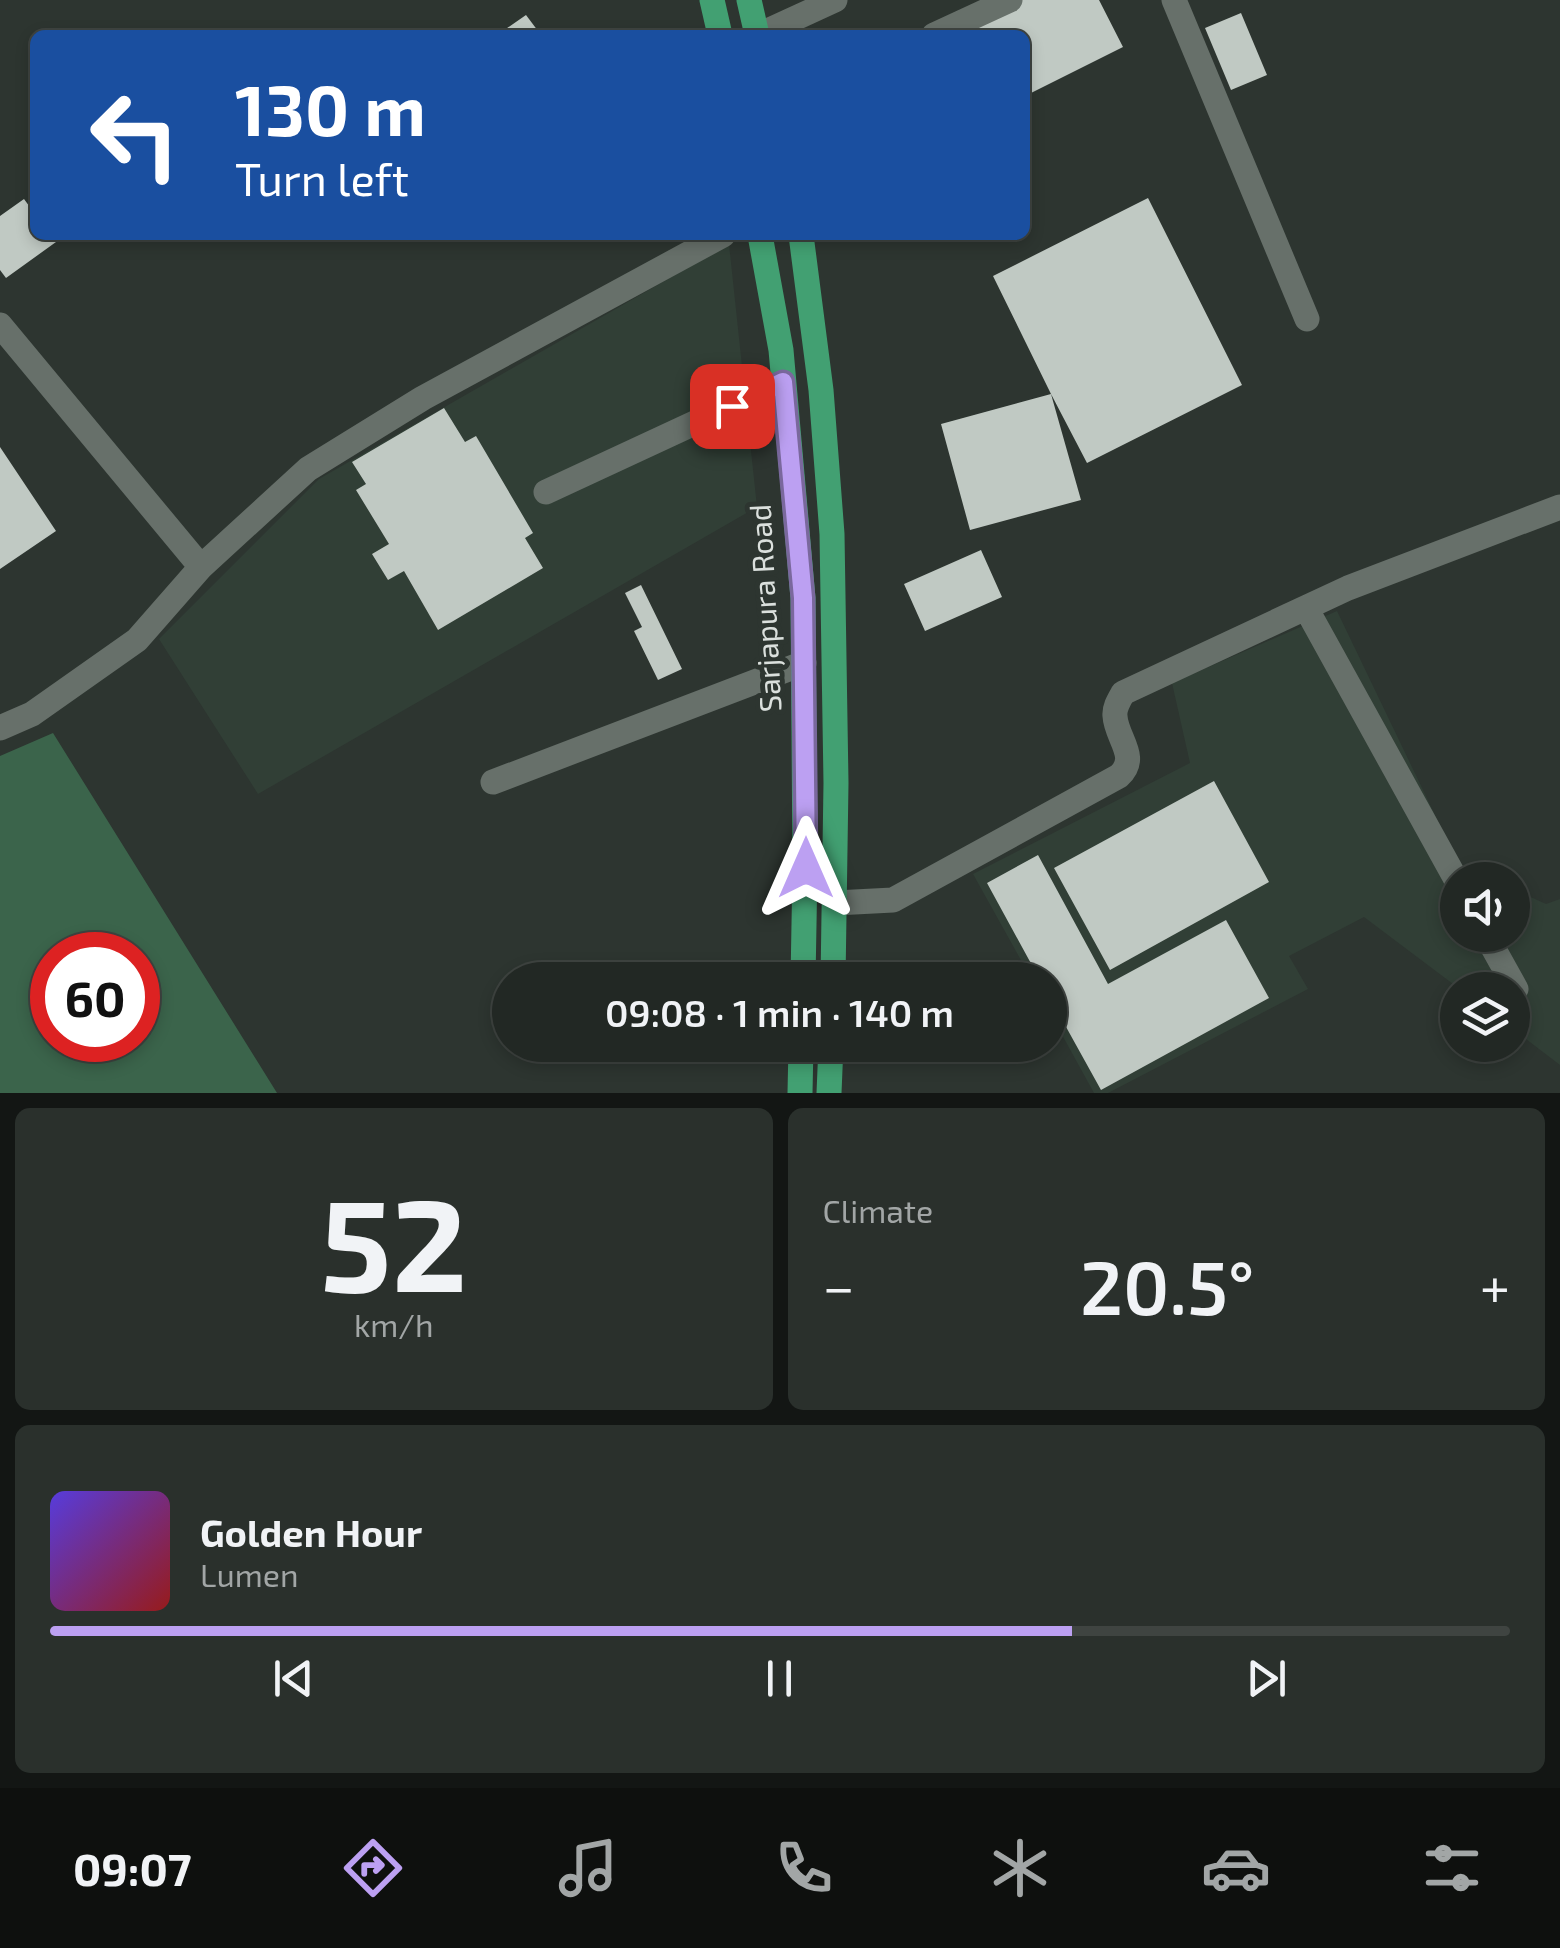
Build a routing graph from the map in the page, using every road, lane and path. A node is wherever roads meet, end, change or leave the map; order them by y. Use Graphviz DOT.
graph roads {
  1 [pos="712,0"];
  2 [pos="749,0"];
  3 [pos="835,0"];
  4 [pos="1010,0"];
  5 [pos="1174,0"];
  6 [pos="719,30"];
  7 [pos="757,30"];
  8 [pos="769,30"];
  9 [pos="945,30"];
  10 [pos="713,240"];
  11 [pos="761,240"];
  12 [pos="802,240"];
  13 [pos="1307,319"];
  14 [pos="0,325"];
  15 [pos="783,382"];
  16 [pos="546,492"];
  17 [pos="1560,507"];
  18 [pos="201,567"];
  19 [pos="1306,608"];
  20 [pos="804,663"];
  21 [pos="0,728"];
  22 [pos="493,782"];
  23 [pos="1446,862"];
  24 [pos="835,903"];
  25 [pos="803,962"];
  26 [pos="833,962"];
  27 [pos="801,1062"];
  28 [pos="830,1062"];
  29 [pos="800,1093"];
  30 [pos="829,1093"];
  1 -- 6 [label="main road"];
  2 -- 7 [label="main road"];
  3 -- 8 [label="street"];
  4 -- 9 [label="street"];
  5 -- 13 [label="street"];
  10 -- 18 [label="street"];
  11 -- 15 [label="main road, Sarjapura Road"];
  12 -- 24 [label="main road"];
  14 -- 18 [label="street"];
  15 -- 16 [label="street"];
  15 -- 20 [label="main road, Sarjapura Road"];
  17 -- 19 [label="street"];
  18 -- 21 [label="street"];
  19 -- 23 [label="street"];
  19 -- 24 [label="street"];
  20 -- 22 [label="street"];
  20 -- 25 [label="main road, Sarjapura Road"];
  24 -- 26 [label="main road"];
  27 -- 29 [label="main road"];
  28 -- 30 [label="main road"];
}
